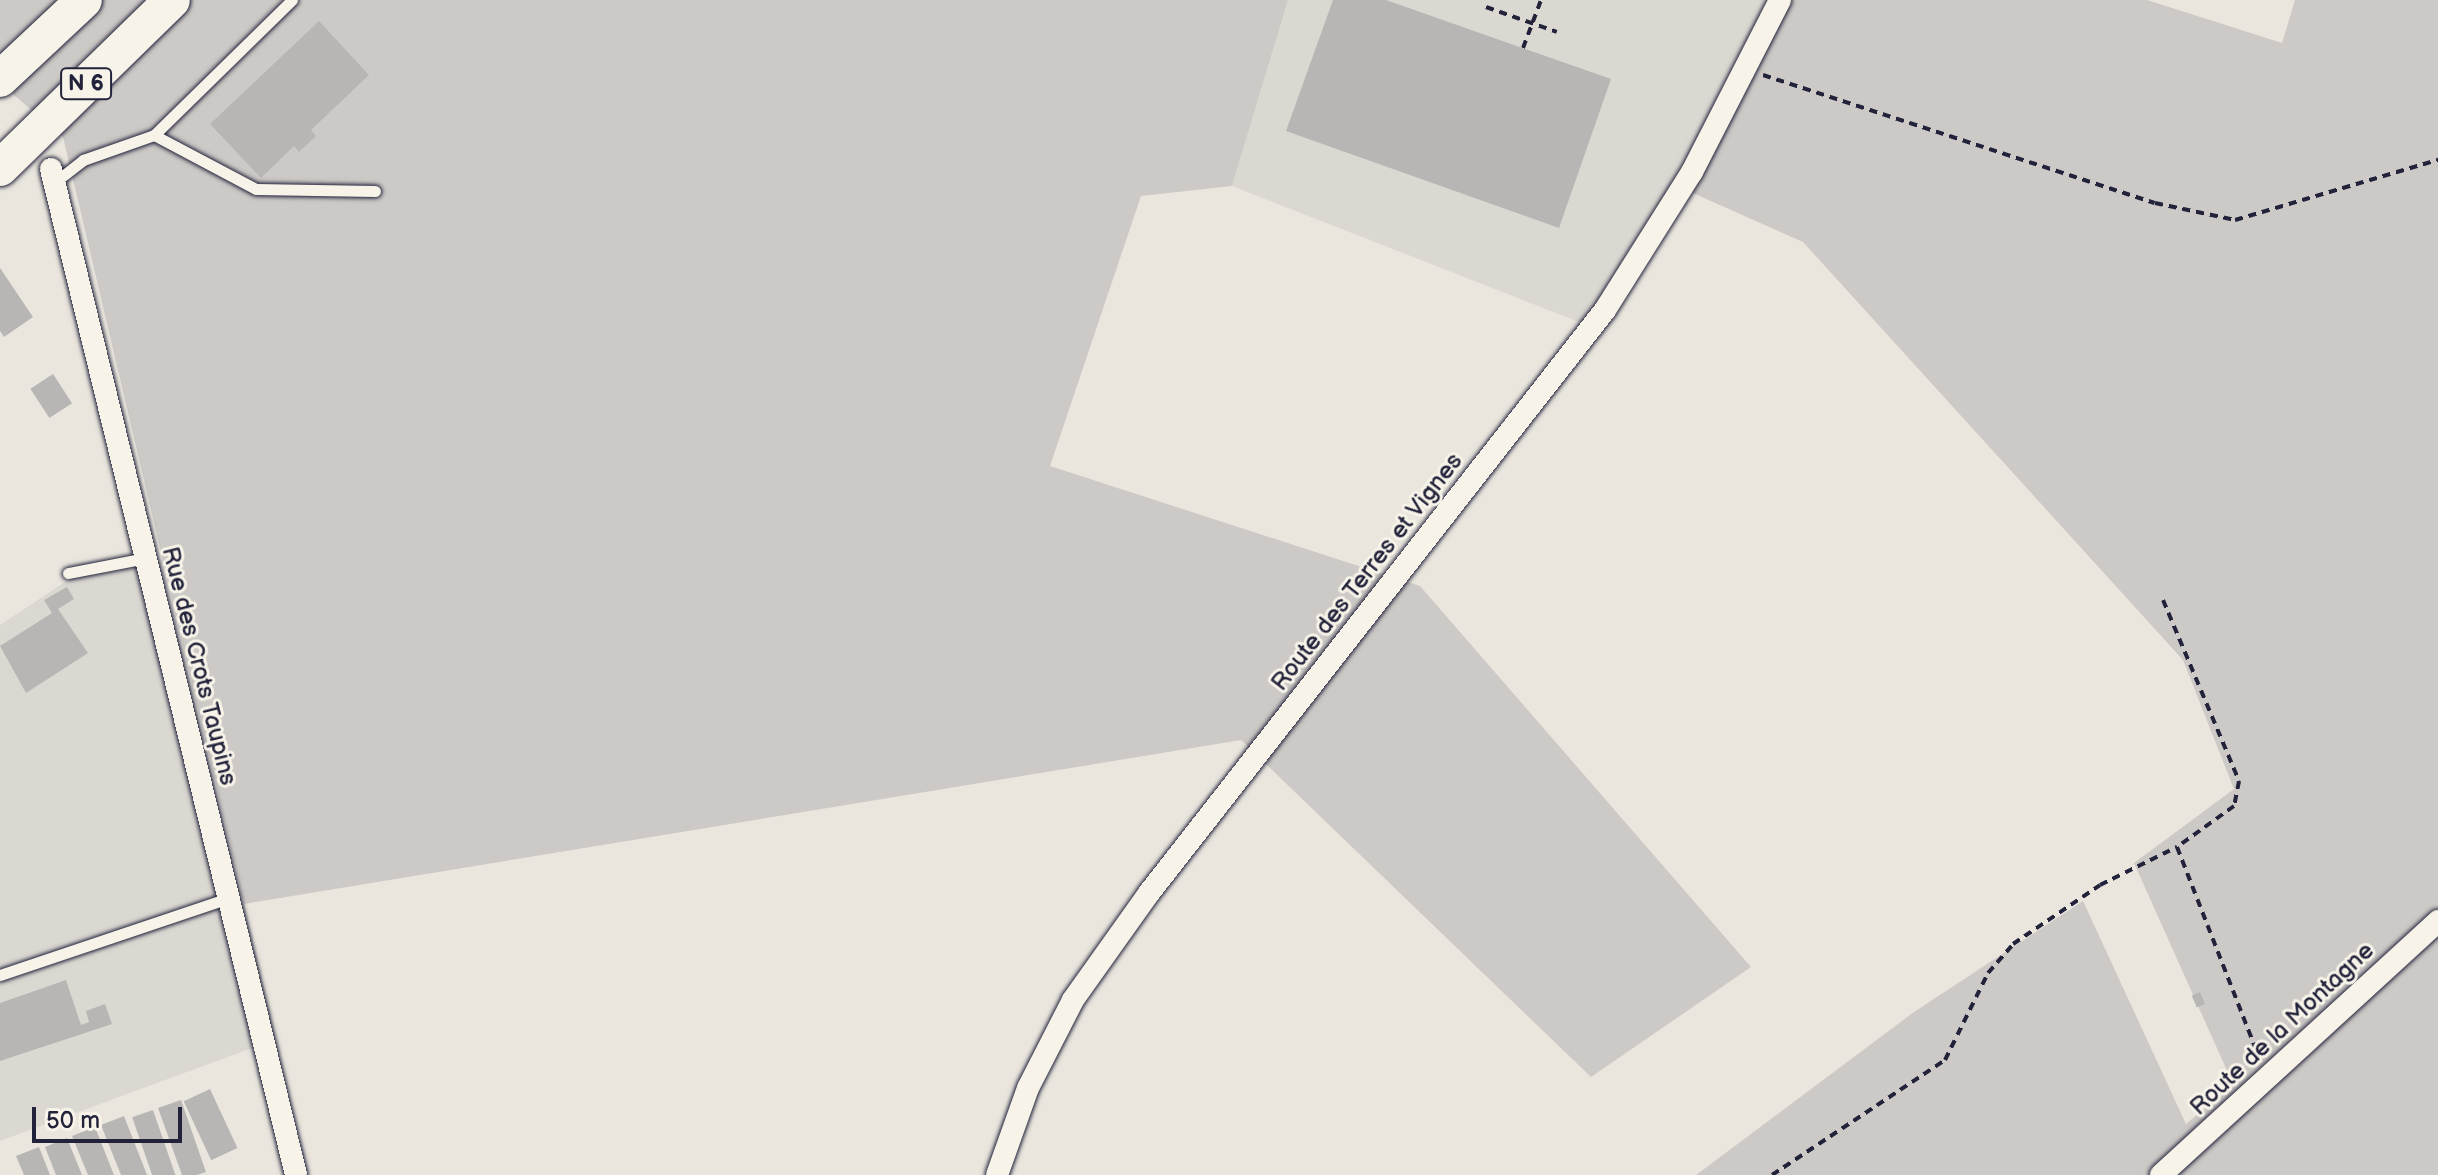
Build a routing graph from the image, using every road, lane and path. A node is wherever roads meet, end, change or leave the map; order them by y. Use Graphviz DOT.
graph roads {
  1 [pos="84,0"];
  2 [pos="172,0"];
  3 [pos="292,0"];
  4 [pos="1541,0"];
  5 [pos="1780,0"];
  6 [pos="1486,7"];
  7 [pos="1532,23"];
  8 [pos="1557,32"];
  9 [pos="1523,48"];
  10 [pos="1746,68"];
  11 [pos="0,79"];
  12 [pos="154,135"];
  13 [pos="2438,160"];
  14 [pos="0,168"];
  15 [pos="53,176"];
  16 [pos="375,191"];
  17 [pos="146,558"];
  18 [pos="68,573"];
  19 [pos="2163,600"];
  20 [pos="2177,847"];
  21 [pos="229,898"];
  22 [pos="2438,921"];
  23 [pos="0,975"];
  24 [pos="2268,1077"];
  25 [pos="296,1175"];
  26 [pos="997,1175"];
  27 [pos="1772,1175"];
  28 [pos="2161,1175"];
  1 -- 11 [label="main road, N 6"];
  2 -- 14 [label="main road, N 6"];
  3 -- 12 [label="lane"];
  4 -- 7 [label="path"];
  5 -- 10 [label="street, Route des Terres et Vignes"];
  6 -- 7 [label="path"];
  7 -- 8 [label="path"];
  7 -- 9 [label="path"];
  10 -- 13 [label="path"];
  10 -- 26 [label="street, Route des Terres et Vignes"];
  12 -- 15 [label="lane"];
  12 -- 16 [label="lane"];
  15 -- 17 [label="street, Rue des Crots Taupins"];
  17 -- 18 [label="lane"];
  17 -- 21 [label="street, Rue des Crots Taupins"];
  19 -- 20 [label="path"];
  20 -- 24 [label="path"];
  20 -- 27 [label="path"];
  21 -- 23 [label="lane"];
  21 -- 25 [label="street, Rue des Crots Taupins"];
  22 -- 24 [label="street, Route de la Montagne"];
  24 -- 28 [label="street, Route de la Montagne"];
}
